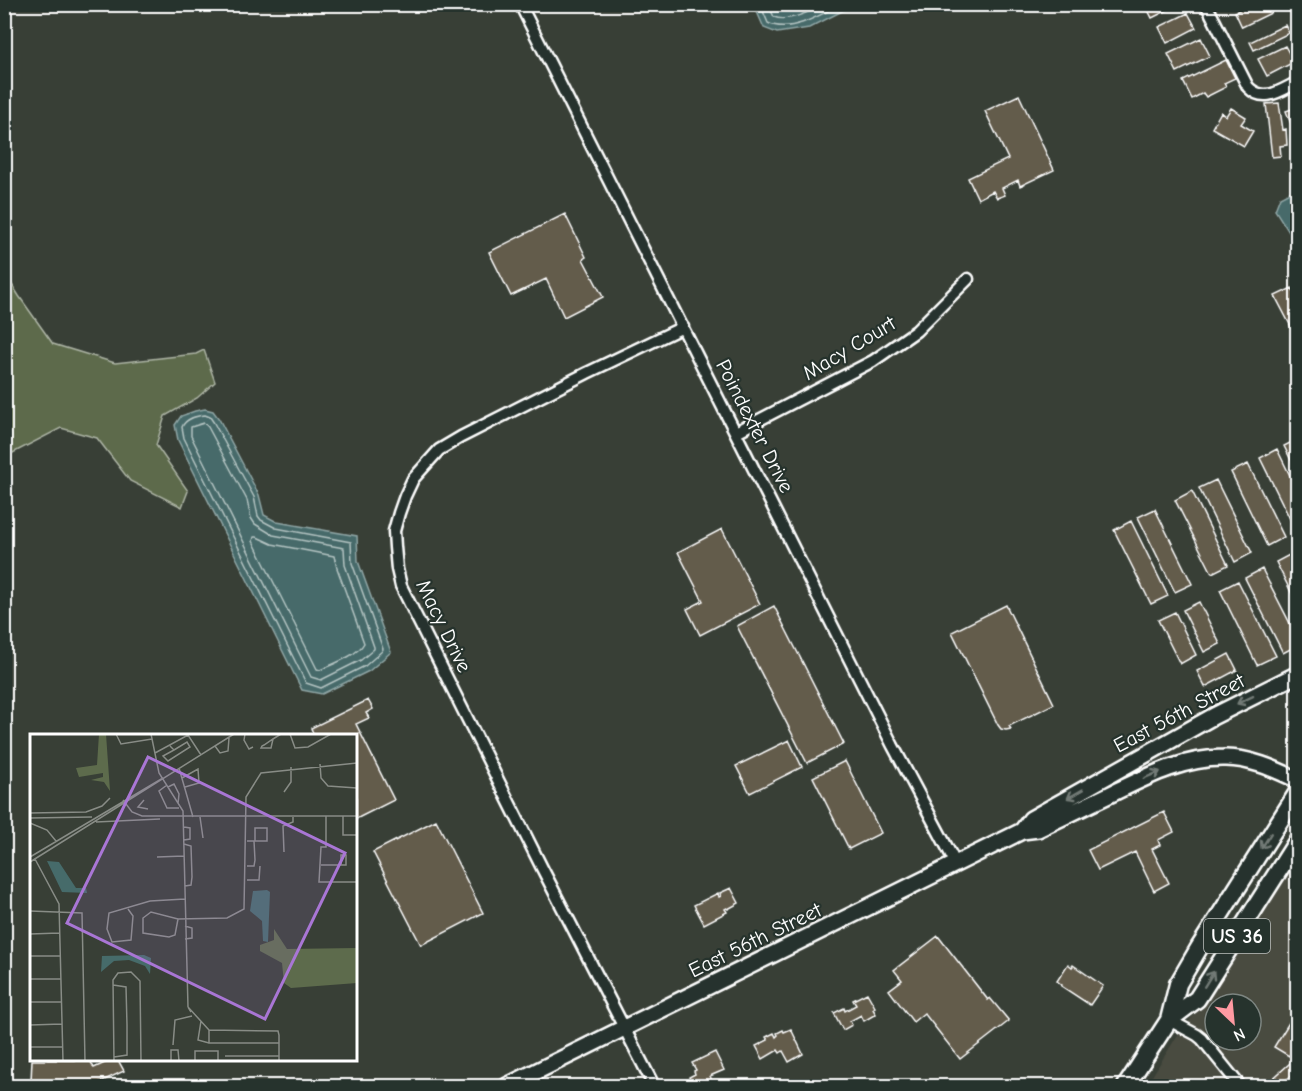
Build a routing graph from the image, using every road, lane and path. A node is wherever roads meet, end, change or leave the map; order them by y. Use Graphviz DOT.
graph roads {
  1 [pos="520,4"];
  2 [pos="1206,4"];
  3 [pos="1298,81"];
  4 [pos="968,279"];
  5 [pos="683,327"];
  6 [pos="736,432"];
  7 [pos="1298,674"];
  8 [pos="1298,780"];
  9 [pos="1298,792"];
  10 [pos="1022,831"];
  11 [pos="1298,840"];
  12 [pos="956,864"];
  13 [pos="1169,1020"];
  14 [pos="625,1028"];
  15 [pos="507,1086"];
  16 [pos="654,1086"];
  17 [pos="1126,1086"];
  18 [pos="1240,1086"];
  1 -- 5 [label="street, Poindexter Drive"];
  2 -- 3 [label="street"];
  4 -- 6 [label="street, Macy Court"];
  5 -- 6 [label="street, Poindexter Drive"];
  5 -- 14 [label="street, Macy Drive"];
  6 -- 12 [label="street, Poindexter Drive"];
  7 -- 10 [label="main road, East 56th Street, one-way"];
  10 -- 8 [label="main road, East 56th Street, one-way"];
  9 -- 13 [label="main road, US 36, one-way"];
  10 -- 12 [label="main road, East 56th Street"];
  13 -- 11 [label="main road, US 36, one-way"];
  12 -- 14 [label="main road, East 56th Street"];
  13 -- 17 [label="main road, US 36"];
  13 -- 18 [label="street"];
  14 -- 15 [label="main road, East 56th Street"];
  14 -- 16 [label="street, Macy Drive"];
}
